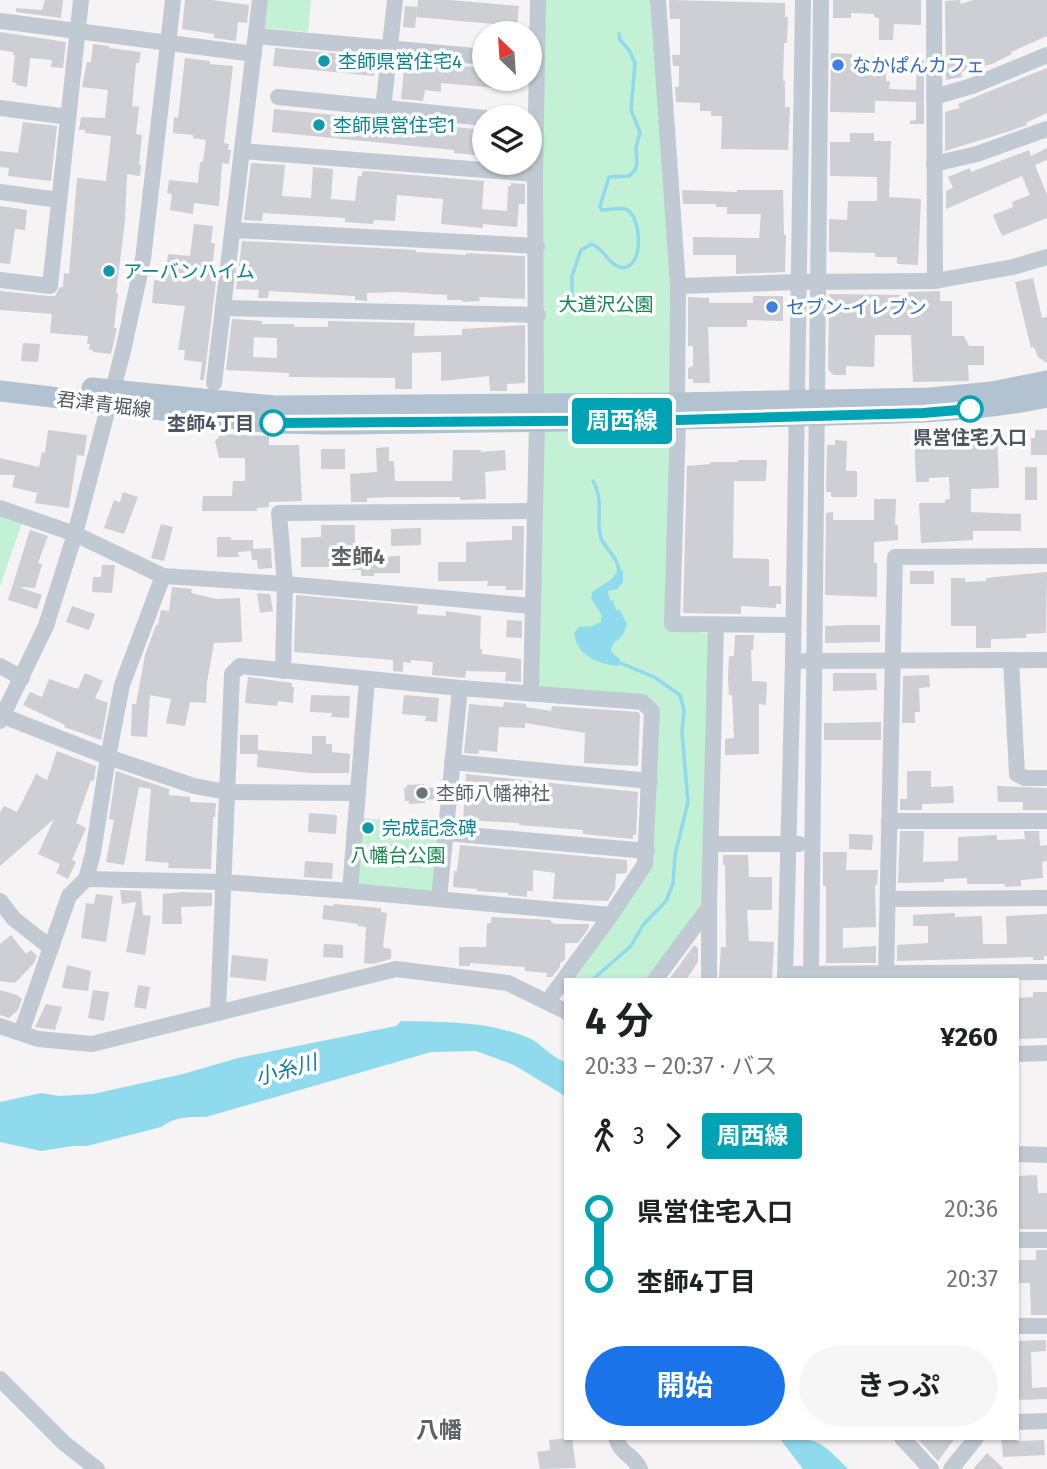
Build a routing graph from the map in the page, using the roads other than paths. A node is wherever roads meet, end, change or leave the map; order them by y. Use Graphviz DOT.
graph roads {
  1 [pos="81,0"];
  2 [pos="173,0"];
  3 [pos="260,0"];
  4 [pos="395,0"];
  5 [pos="538,0"];
  6 [pos="657,0"];
  7 [pos="803,0"];
  8 [pos="821,0"];
  9 [pos="934,0"];
  10 [pos="0,21"];
  11 [pos="77,31"];
  12 [pos="256,36"];
  13 [pos="168,43"];
  14 [pos="389,48"];
  15 [pos="254,54"];
  16 [pos="1047,55"];
  17 [pos="472,56"];
  18 [pos="278,97"];
  19 [pos="934,97"];
  20 [pos="534,105"];
  21 [pos="0,108"];
  22 [pos="383,109"];
  23 [pos="68,117"];
  24 [pos="472,117"];
  25 [pos="1047,128"];
  26 [pos="242,151"];
  27 [pos="934,164"];
  28 [pos="472,169"];
  29 [pos="535,175"];
  30 [pos="0,192"];
  31 [pos="59,200"];
  32 [pos="233,230"];
  33 [pos="537,246"];
  34 [pos="1047,257"];
  35 [pos="0,279"];
  36 [pos="934,281"];
  37 [pos="799,282"];
  38 [pos="817,282"];
  39 [pos="678,286"];
  40 [pos="223,308"];
  41 [pos="537,315"];
  42 [pos="0,377"];
  43 [pos="1047,381"];
  44 [pos="214,383"];
  45 [pos="0,391"];
  46 [pos="1047,397"];
  47 [pos="110,398"];
  48 [pos="806,408"];
  49 [pos="677,411"];
  50 [pos="537,412"];
  51 [pos="0,508"];
  52 [pos="534,511"];
  53 [pos="75,534"];
  54 [pos="1047,556"];
  55 [pos="163,576"];
  56 [pos="285,584"];
  57 [pos="532,606"];
  58 [pos="716,625"];
  59 [pos="793,625"];
  60 [pos="1011,660"];
  61 [pos="1047,660"];
  62 [pos="793,661"];
  63 [pos="813,661"];
  64 [pos="891,661"];
  65 [pos="0,666"];
  66 [pos="283,671"];
  67 [pos="22,678"];
  68 [pos="367,679"];
  69 [pos="460,688"];
  70 [pos="531,693"];
  71 [pos="1,718"];
  72 [pos="108,757"];
  73 [pos="453,762"];
  74 [pos="1047,778"];
  75 [pos="650,781"];
  76 [pos="227,792"];
  77 [pos="358,793"];
  78 [pos="889,821"];
  79 [pos="1047,821"];
  80 [pos="446,832"];
  81 [pos="711,844"];
  82 [pos="789,844"];
  83 [pos="811,844"];
  84 [pos="648,851"];
  85 [pos="86,879"];
  86 [pos="223,881"];
  87 [pos="350,891"];
  88 [pos="1047,898"];
  89 [pos="439,899"];
  90 [pos="888,899"];
  91 [pos="0,901"];
  92 [pos="709,907"];
  93 [pos="611,915"];
  94 [pos="51,948"];
  95 [pos="1047,972"];
  96 [pos="887,974"];
  97 [pos="992,976"];
  98 [pos="785,977"];
  99 [pos="811,977"];
  100 [pos="565,978"];
  101 [pos="656,978"];
  102 [pos="709,978"];
  103 [pos="564,979"];
  104 [pos="548,1001"];
  105 [pos="564,1010"];
  106 [pos="218,1013"];
  107 [pos="0,1026"];
  108 [pos="21,1033"];
  109 [pos="1047,1053"];
  110 [pos="1019,1054"];
  111 [pos="1019,1154"];
  112 [pos="1047,1155"];
  113 [pos="1019,1240"];
  114 [pos="1047,1240"];
  115 [pos="1019,1326"];
  116 [pos="1047,1326"];
  117 [pos="0,1378"];
  118 [pos="1047,1421"];
  119 [pos="1019,1422"];
  120 [pos="617,1440"];
  121 [pos="904,1440"];
  122 [pos="974,1440"];
  123 [pos="97,1469"];
  124 [pos="640,1469"];
  125 [pos="931,1469"];
  126 [pos="951,1469"];
  1 -- 11 [label="street"];
  2 -- 13 [label="street"];
  3 -- 12 [label="street"];
  4 -- 14 [label="street"];
  5 -- 20 [label="street"];
  6 -- 39 [label="street"];
  7 -- 37 [label="street"];
  8 -- 38 [label="street"];
  9 -- 19 [label="street"];
  10 -- 11 [label="street"];
  11 -- 13 [label="street"];
  11 -- 23 [label="street"];
  12 -- 14 [label="street"];
  12 -- 15 [label="street"];
  13 -- 15 [label="street"];
  13 -- 47 [label="street"];
  14 -- 17 [label="street"];
  14 -- 22 [label="street"];
  15 -- 26 [label="street"];
  16 -- 19 [label="street"];
  18 -- 22 [label="street"];
  19 -- 27 [label="street"];
  21 -- 23 [label="street"];
  22 -- 24 [label="street"];
  23 -- 31 [label="street"];
  25 -- 27 [label="street"];
  26 -- 28 [label="street"];
  26 -- 32 [label="street"];
  27 -- 36 [label="street"];
  29 -- 33 [label="street"];
  30 -- 31 [label="street"];
  31 -- 35 [label="street"];
  32 -- 33 [label="street"];
  32 -- 40 [label="street"];
  33 -- 41 [label="street"];
  34 -- 36 [label="street"];
  36 -- 38 [label="street"];
  37 -- 38 [label="street"];
  37 -- 39 [label="street"];
  37 -- 48 [label="street"];
  38 -- 48 [label="street"];
  39 -- 49 [label="street"];
  40 -- 41 [label="street"];
  40 -- 44 [label="street"];
  41 -- 50 [label="street"];
  42 -- 47 [label="main road, 君津青堀線"];
  43 -- 48 [label="main road, 君津青堀線"];
  45 -- 47 [label="main road, 君津青堀線"];
  46 -- 48 [label="main road, 君津青堀線"];
  47 -- 50 [label="main road, 君津青堀線"];
  47 -- 53 [label="street"];
  48 -- 49 [label="main road, 君津青堀線"];
  48 -- 59 [label="street"];
  48 -- 63 [label="street"];
  49 -- 50 [label="main road, 君津青堀線"];
  49 -- 58 [label="street"];
  50 -- 52 [label="street"];
  51 -- 53 [label="street"];
  52 -- 56 [label="street"];
  52 -- 57 [label="street"];
  53 -- 55 [label="street"];
  53 -- 67 [label="street"];
  54 -- 64 [label="street"];
  55 -- 56 [label="street"];
  55 -- 72 [label="street"];
  56 -- 57 [label="street"];
  56 -- 66 [label="street"];
  57 -- 70 [label="street"];
  58 -- 59 [label="street"];
  58 -- 81 [label="street"];
  59 -- 62 [label="street"];
  60 -- 61 [label="street"];
  60 -- 64 [label="street"];
  60 -- 74 [label="street"];
  62 -- 63 [label="street"];
  62 -- 82 [label="street"];
  63 -- 64 [label="street"];
  63 -- 83 [label="street"];
  64 -- 78 [label="street"];
  65 -- 67 [label="street"];
  66 -- 68 [label="street"];
  66 -- 76 [label="street"];
  67 -- 71 [label="street"];
  68 -- 69 [label="street"];
  68 -- 77 [label="street"];
  69 -- 70 [label="street"];
  69 -- 73 [label="street"];
  70 -- 75 [label="street"];
  71 -- 72 [label="street"];
  72 -- 76 [label="street"];
  72 -- 85 [label="street"];
  73 -- 75 [label="street"];
  73 -- 80 [label="street"];
  75 -- 84 [label="street"];
  76 -- 77 [label="street"];
  76 -- 86 [label="street"];
  77 -- 87 [label="street"];
  78 -- 79 [label="street"];
  78 -- 90 [label="street"];
  80 -- 84 [label="street"];
  80 -- 89 [label="street"];
  81 -- 82 [label="street"];
  81 -- 92 [label="street"];
  82 -- 83 [label="street"];
  82 -- 98 [label="street"];
  83 -- 99 [label="street"];
  84 -- 93 [label="street"];
  85 -- 86 [label="street"];
  85 -- 94 [label="street"];
  86 -- 87 [label="street"];
  86 -- 106 [label="street"];
  87 -- 89 [label="street"];
  88 -- 90 [label="street"];
  89 -- 93 [label="street"];
  90 -- 96 [label="street"];
  91 -- 94 [label="street"];
  92 -- 101 [label="street"];
  92 -- 102 [label="street"];
  93 -- 100 [label="street"];
  94 -- 108 [label="street"];
  95 -- 97 [label="street"];
  96 -- 97 [label="street"];
  96 -- 99 [label="street"];
  98 -- 99 [label="street"];
  103 -- 104 [label="street"];
  104 -- 105 [label="street"];
  104 -- 106 [label="street"];
  106 -- 108 [label="street"];
  107 -- 108 [label="street"];
  109 -- 110 [label="street"];
  111 -- 112 [label="street"];
  113 -- 114 [label="street"];
  115 -- 116 [label="street"];
  117 -- 123 [label="street"];
  118 -- 119 [label="street"];
  120 -- 124 [label="street"];
  121 -- 125 [label="street"];
  122 -- 126 [label="street"];
}
